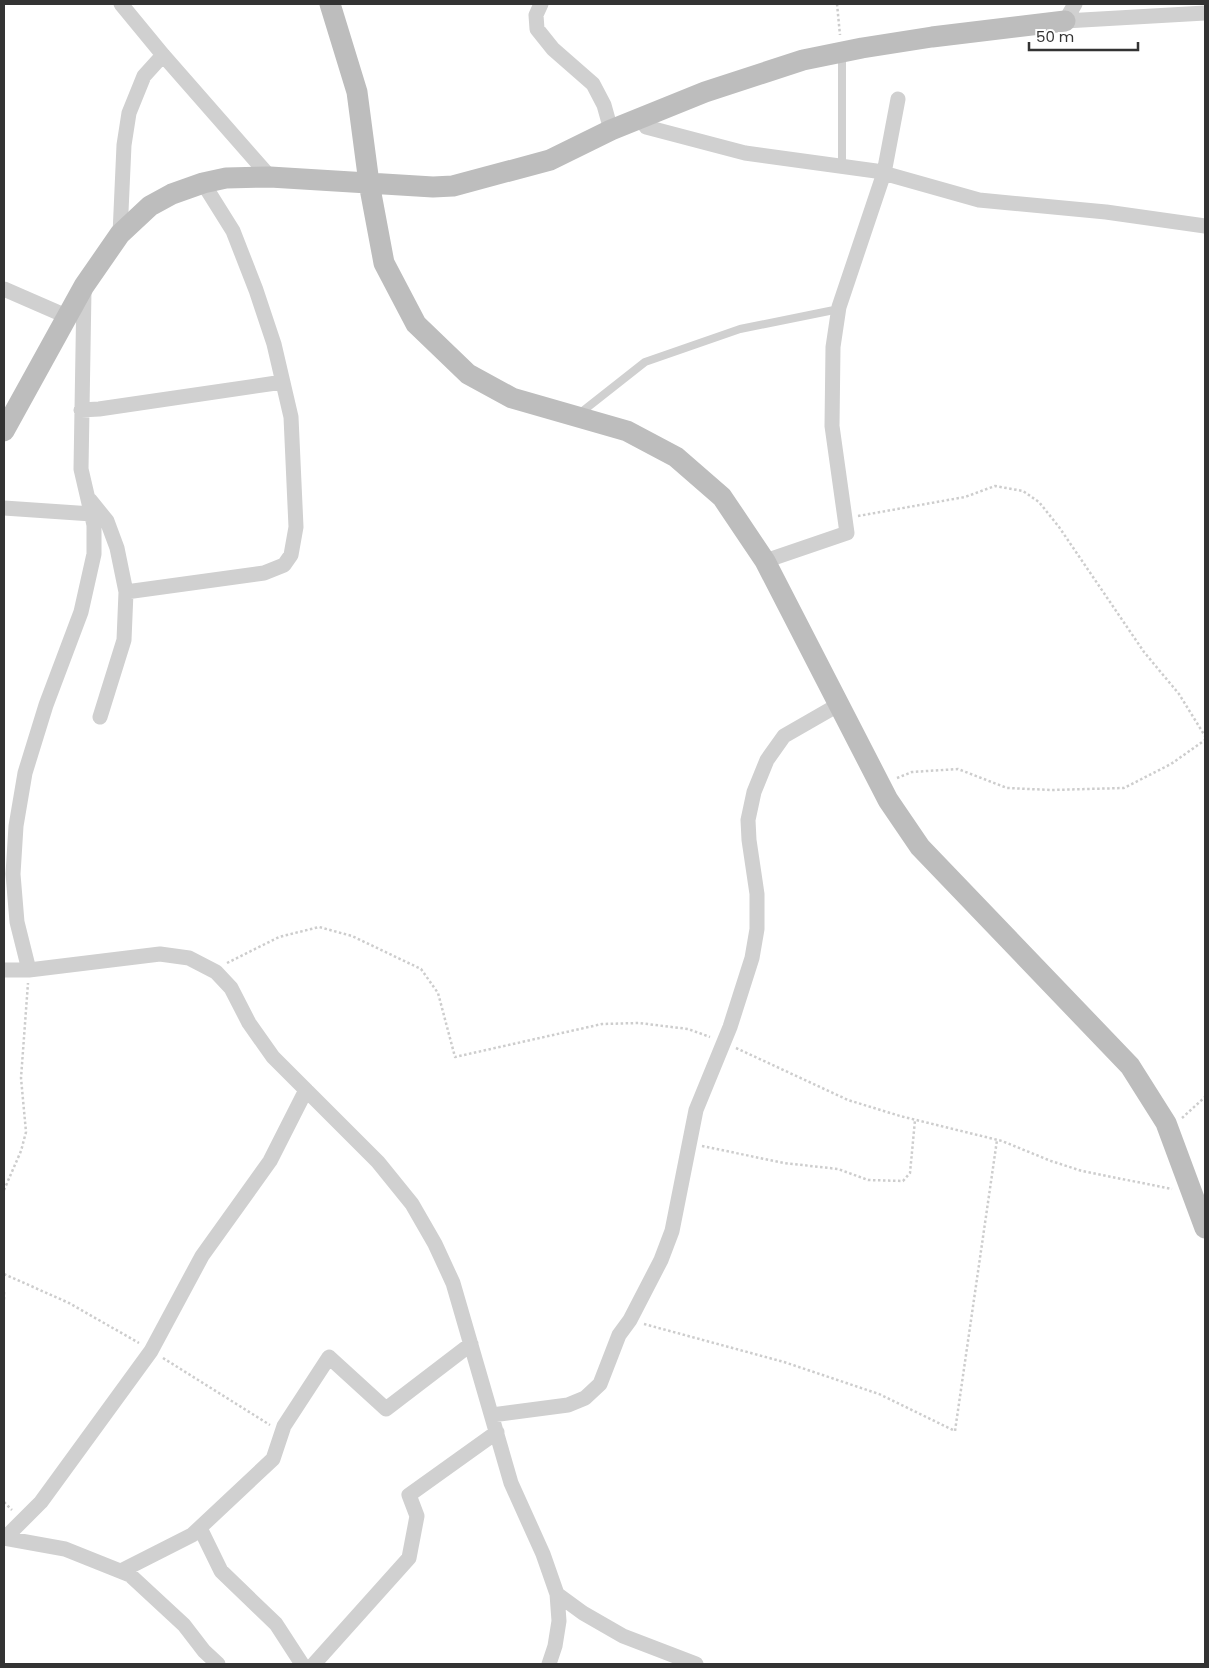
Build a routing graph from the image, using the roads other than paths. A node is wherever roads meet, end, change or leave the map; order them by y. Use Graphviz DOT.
graph roads {
  1 [pos="121,4"];
  2 [pos="330,4"];
  3 [pos="541,4"];
  4 [pos="1070,12"];
  5 [pos="1205,13"];
  6 [pos="842,52"];
  7 [pos="163,55"];
  8 [pos="898,99"];
  9 [pos="642,119"];
  10 [pos="611,130"];
  11 [pos="842,166"];
  12 [pos="884,173"];
  13 [pos="270,178"];
  14 [pos="203,183"];
  15 [pos="369,183"];
  16 [pos="1205,226"];
  17 [pos="120,234"];
  18 [pos="84,286"];
  19 [pos="4,289"];
  20 [pos="839,309"];
  21 [pos="66,316"];
  22 [pos="283,382"];
  23 [pos="81,410"];
  24 [pos="575,417"];
  25 [pos="4,431"];
  26 [pos="88,498"];
  27 [pos="4,508"];
  28 [pos="92,514"];
  29 [pos="764,561"];
  30 [pos="126,592"];
  31 [pos="838,705"];
  32 [pos="100,717"];
  33 [pos="4,970"];
  34 [pos="29,970"];
  35 [pos="306,1090"];
  36 [pos="1205,1228"];
  37 [pos="471,1344"];
  38 [pos="492,1415"];
  39 [pos="497,1432"];
  40 [pos="200,1528"];
  41 [pos="5,1538"];
  42 [pos="121,1571"];
  43 [pos="557,1594"];
  44 [pos="670,1660"];
  45 [pos="218,1664"];
  46 [pos="302,1664"];
  47 [pos="314,1664"];
  48 [pos="549,1664"];
  49 [pos="696,1664"];
  1 -- 7 [label="street"];
  2 -- 15 [label="street"];
  3 -- 10 [label="street"];
  4 -- 5 [label="street"];
  4 -- 6 [label="street"];
  6 -- 9 [label="street"];
  6 -- 11 [label="lane"];
  7 -- 13 [label="street"];
  7 -- 17 [label="street"];
  8 -- 12 [label="street"];
  9 -- 10 [label="street"];
  9 -- 11 [label="street"];
  10 -- 15 [label="street"];
  11 -- 12 [label="street"];
  12 -- 16 [label="street"];
  12 -- 20 [label="street"];
  13 -- 14 [label="street"];
  13 -- 15 [label="street"];
  14 -- 17 [label="street"];
  14 -- 22 [label="street"];
  15 -- 24 [label="street"];
  17 -- 18 [label="street"];
  18 -- 21 [label="street"];
  18 -- 23 [label="street"];
  19 -- 21 [label="street"];
  20 -- 24 [label="lane"];
  20 -- 29 [label="street"];
  21 -- 25 [label="street"];
  22 -- 23 [label="street"];
  22 -- 30 [label="street"];
  23 -- 26 [label="street"];
  24 -- 29 [label="street"];
  26 -- 28 [label="street"];
  26 -- 30 [label="street"];
  27 -- 28 [label="street"];
  28 -- 34 [label="street"];
  29 -- 31 [label="street"];
  30 -- 32 [label="street"];
  31 -- 36 [label="street"];
  31 -- 38 [label="street"];
  33 -- 34 [label="street"];
  34 -- 35 [label="street"];
  35 -- 37 [label="street"];
  35 -- 41 [label="street"];
  37 -- 38 [label="street"];
  37 -- 40 [label="street"];
  38 -- 39 [label="street"];
  39 -- 43 [label="street"];
  39 -- 47 [label="street"];
  40 -- 42 [label="street"];
  40 -- 46 [label="street"];
  41 -- 42 [label="street"];
  42 -- 45 [label="street"];
  43 -- 44 [label="street"];
  43 -- 48 [label="street"];
  44 -- 49 [label="street"];
}
